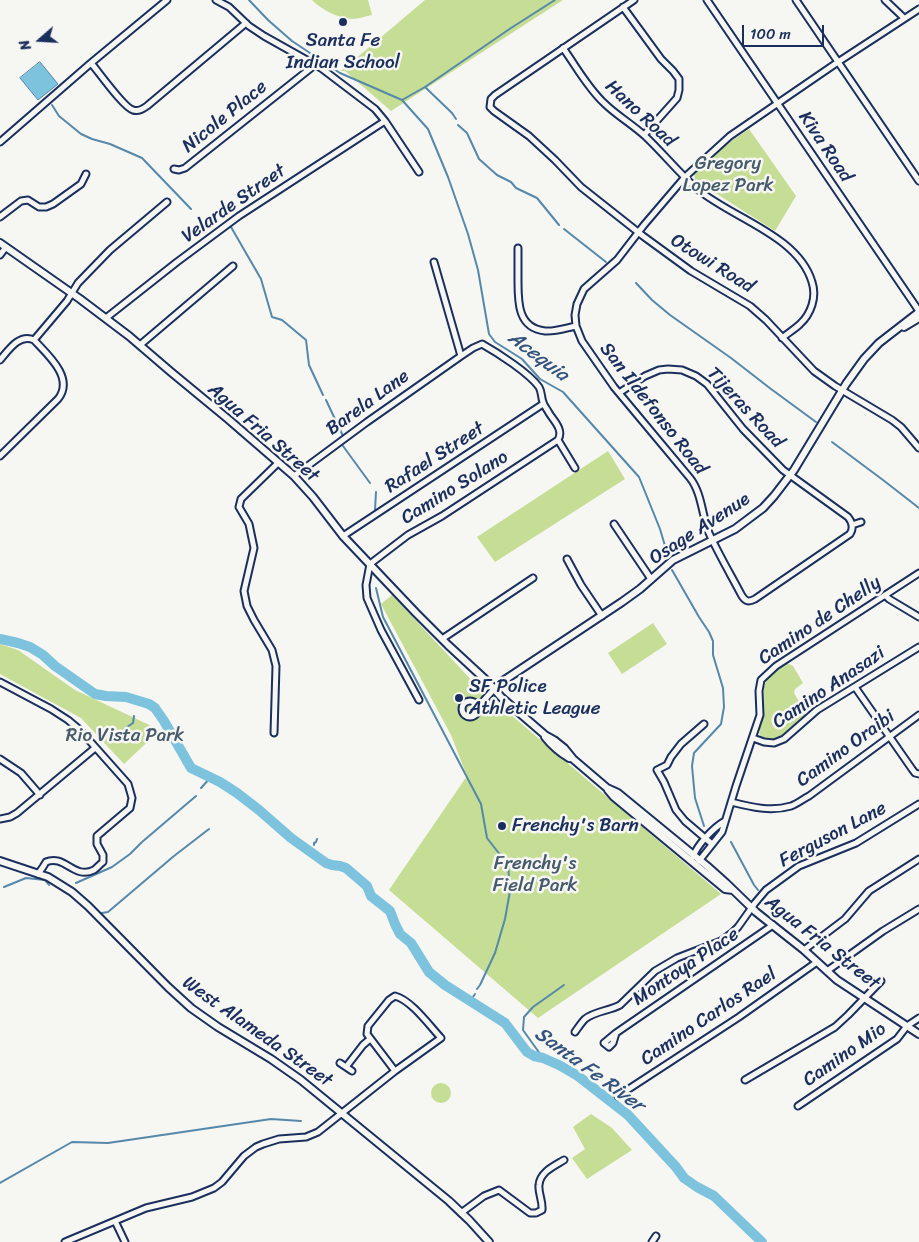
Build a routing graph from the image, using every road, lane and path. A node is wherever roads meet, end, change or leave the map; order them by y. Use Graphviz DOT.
graph roads {
  1 [pos="167,0"];
  2 [pos="216,0"];
  3 [pos="634,0"];
  4 [pos="707,0"];
  5 [pos="796,0"];
  6 [pos="885,0"];
  7 [pos="623,7"];
  8 [pos="919,9"];
  9 [pos="904,18"];
  10 [pos="246,23"];
  11 [pos="563,48"];
  12 [pos="838,62"];
  13 [pos="91,63"];
  14 [pos="316,64"];
  15 [pos="777,103"];
  16 [pos="384,121"];
  17 [pos="644,135"];
  18 [pos="0,142"];
  19 [pos="174,169"];
  20 [pos="419,172"];
  21 [pos="86,174"];
  22 [pos="685,177"];
  23 [pos="919,181"];
  24 [pos="167,202"];
  25 [pos="0,217"];
  26 [pos="638,232"];
  27 [pos="3,245"];
  28 [pos="518,248"];
  29 [pos="0,255"];
  30 [pos="434,262"];
  31 [pos="233,266"];
  32 [pos="72,293"];
  33 [pos="919,311"];
  34 [pos="106,318"];
  35 [pos="919,318"];
  36 [pos="576,326"];
  37 [pos="898,329"];
  38 [pos="782,338"];
  39 [pos="34,340"];
  40 [pos="140,345"];
  41 [pos="461,356"];
  42 [pos="0,360"];
  43 [pos="843,390"];
  44 [pos="619,393"];
  45 [pos="543,404"];
  46 [pos="558,440"];
  47 [pos="919,448"];
  48 [pos="0,456"];
  49 [pos="278,463"];
  50 [pos="575,468"];
  51 [pos="790,475"];
  52 [pos="294,476"];
  53 [pos="861,522"];
  54 [pos="614,524"];
  55 [pos="852,525"];
  56 [pos="344,536"];
  57 [pos="714,541"];
  58 [pos="567,559"];
  59 [pos="370,564"];
  60 [pos="919,573"];
  61 [pos="533,578"];
  62 [pos="651,579"];
  63 [pos="885,595"];
  64 [pos="602,616"];
  65 [pos="919,617"];
  66 [pos="442,639"];
  67 [pos="919,647"];
  68 [pos="0,682"];
  69 [pos="855,687"];
  70 [pos="494,689"];
  71 [pos="419,700"];
  72 [pos="478,707"];
  73 [pos="919,715"];
  74 [pos="704,724"];
  75 [pos="274,733"];
  76 [pos="889,736"];
  77 [pos="753,738"];
  78 [pos="95,748"];
  79 [pos="0,759"];
  80 [pos="919,774"];
  81 [pos="40,795"];
  82 [pos="731,802"];
  83 [pos="919,804"];
  84 [pos="0,819"];
  85 [pos="725,821"];
  86 [pos="705,838"];
  87 [pos="712,844"];
  88 [pos="692,858"];
  89 [pos="919,859"];
  90 [pos="700,860"];
  91 [pos="1,863"];
  92 [pos="38,874"];
  93 [pos="733,890"];
  94 [pos="751,907"];
  95 [pos="919,909"];
  96 [pos="773,925"];
  97 [pos="804,950"];
  98 [pos="817,962"];
  99 [pos="827,971"];
  100 [pos="881,981"];
  101 [pos="864,998"];
  102 [pos="919,1018"];
  103 [pos="907,1026"];
  104 [pos="575,1032"];
  105 [pos="616,1033"];
  106 [pos="919,1034"];
  107 [pos="370,1039"];
  108 [pos="340,1062"];
  109 [pos="346,1067"];
  110 [pos="352,1071"];
  111 [pos="394,1071"];
  112 [pos="745,1080"];
  113 [pos="618,1096"];
  114 [pos="798,1106"];
  115 [pos="342,1113"];
  116 [pos="564,1160"];
  117 [pos="461,1213"];
  118 [pos="115,1221"];
  119 [pos="656,1236"];
  120 [pos="65,1242"];
  121 [pos="126,1242"];
  122 [pos="489,1242"];
  123 [pos="652,1242"];
  1 -- 13 [label="street"];
  2 -- 10 [label="street"];
  3 -- 7 [label="street"];
  4 -- 15 [label="street, Kiva Road"];
  5 -- 12 [label="street"];
  6 -- 9 [label="street"];
  7 -- 11 [label="street"];
  7 -- 17 [label="street"];
  8 -- 9 [label="street"];
  9 -- 12 [label="street"];
  10 -- 13 [label="street"];
  10 -- 14 [label="street"];
  11 -- 17 [label="street, Hano Road"];
  11 -- 26 [label="street, Otowi Road"];
  12 -- 15 [label="street"];
  12 -- 23 [label="street"];
  13 -- 18 [label="street"];
  14 -- 16 [label="street"];
  14 -- 19 [label="street, Nicole Place"];
  15 -- 22 [label="street"];
  15 -- 33 [label="street, Kiva Road"];
  16 -- 20 [label="street"];
  16 -- 34 [label="street, Velarde Street"];
  17 -- 22 [label="street, Hano Road"];
  21 -- 25 [label="street"];
  22 -- 26 [label="street"];
  22 -- 38 [label="street, Hano Road"];
  24 -- 32 [label="street"];
  26 -- 36 [label="street"];
  26 -- 38 [label="street, Otowi Road"];
  27 -- 29 [label="street"];
  27 -- 32 [label="street, Agua Fria Street"];
  28 -- 36 [label="street"];
  30 -- 41 [label="street"];
  31 -- 40 [label="street"];
  32 -- 34 [label="street, Agua Fria Street"];
  32 -- 39 [label="street"];
  33 -- 37 [label="street, Osage Avenue"];
  34 -- 40 [label="street, Agua Fria Street"];
  35 -- 37 [label="street, Osage Avenue"];
  36 -- 44 [label="street, San Ildefonso Road"];
  37 -- 43 [label="street, Osage Avenue"];
  38 -- 43 [label="street, Otowi Road"];
  39 -- 42 [label="street"];
  39 -- 48 [label="street"];
  40 -- 49 [label="street, Agua Fria Street"];
  41 -- 45 [label="street, Barela Lane"];
  41 -- 52 [label="street, Barela Lane"];
  43 -- 47 [label="street, Otowi Road"];
  43 -- 51 [label="street, Osage Avenue"];
  44 -- 51 [label="street, Tijeras Road"];
  44 -- 57 [label="street, San Ildefonso Road"];
  45 -- 46 [label="street"];
  45 -- 56 [label="street, Rafael Street"];
  46 -- 50 [label="street"];
  46 -- 59 [label="street, Camino Solano"];
  49 -- 52 [label="street, Agua Fria Street"];
  49 -- 75 [label="street"];
  51 -- 55 [label="street, Tijeras Road"];
  51 -- 57 [label="street, Osage Avenue"];
  52 -- 56 [label="street, Agua Fria Street"];
  53 -- 55 [label="street"];
  54 -- 62 [label="street"];
  55 -- 57 [label="street, San Ildefonso Road"];
  56 -- 59 [label="street, Agua Fria Street"];
  57 -- 62 [label="street, Osage Avenue"];
  58 -- 64 [label="street"];
  59 -- 66 [label="street, Agua Fria Street"];
  59 -- 71 [label="street"];
  60 -- 63 [label="street, Camino de Chelly"];
  61 -- 66 [label="street"];
  62 -- 64 [label="street, Osage Avenue"];
  63 -- 65 [label="street"];
  63 -- 77 [label="street, Camino de Chelly"];
  64 -- 70 [label="street, Osage Avenue"];
  66 -- 70 [label="street, Agua Fria Street"];
  67 -- 69 [label="street, Camino Anasazi"];
  68 -- 78 [label="street"];
  69 -- 76 [label="street"];
  69 -- 77 [label="street, Camino Anasazi"];
  70 -- 72 [label="street"];
  70 -- 88 [label="street, Agua Fria Street"];
  73 -- 76 [label="street, Camino Oraibi"];
  74 -- 86 [label="street"];
  76 -- 80 [label="street"];
  76 -- 82 [label="street, Camino Oraibi"];
  77 -- 82 [label="street, Camino de Chelly"];
  78 -- 81 [label="street"];
  78 -- 92 [label="street"];
  79 -- 81 [label="street"];
  81 -- 84 [label="street"];
  82 -- 85 [label="street, Camino de Chelly"];
  83 -- 94 [label="street, Ferguson Lane"];
  85 -- 86 [label="street"];
  85 -- 87 [label="street, Camino de Chelly"];
  86 -- 87 [label="street"];
  86 -- 88 [label="street"];
  87 -- 90 [label="street, Camino de Chelly"];
  88 -- 90 [label="street, Agua Fria Street"];
  88 -- 93 [label="street, Agua Fria Street"];
  89 -- 97 [label="street"];
  90 -- 93 [label="street, Agua Fria Street"];
  91 -- 92 [label="street, West Alameda Street"];
  92 -- 115 [label="street, West Alameda Street"];
  93 -- 94 [label="street, Agua Fria Street"];
  94 -- 96 [label="street, Agua Fria Street"];
  94 -- 104 [label="street, Ferguson Lane"];
  95 -- 99 [label="street"];
  96 -- 97 [label="street, Agua Fria Street"];
  96 -- 105 [label="street, Montoya Place"];
  97 -- 98 [label="street, Agua Fria Street"];
  98 -- 99 [label="street, Agua Fria Street"];
  98 -- 113 [label="street, Camino Carlos Rael"];
  99 -- 101 [label="street, Agua Fria Street"];
  100 -- 101 [label="street"];
  101 -- 103 [label="street, Agua Fria Street"];
  101 -- 112 [label="street"];
  102 -- 103 [label="street, Camino Mio"];
  103 -- 106 [label="street, Agua Fria Street"];
  103 -- 114 [label="street, Camino Mio"];
  107 -- 109 [label="street"];
  107 -- 111 [label="street"];
  107 -- 111 [label="street"];
  108 -- 109 [label="street"];
  109 -- 110 [label="street"];
  111 -- 115 [label="street"];
  115 -- 117 [label="street, West Alameda Street"];
  115 -- 118 [label="street"];
  116 -- 117 [label="street"];
  117 -- 122 [label="street, West Alameda Street"];
  118 -- 120 [label="street"];
  118 -- 121 [label="street"];
  119 -- 123 [label="street"];
}
